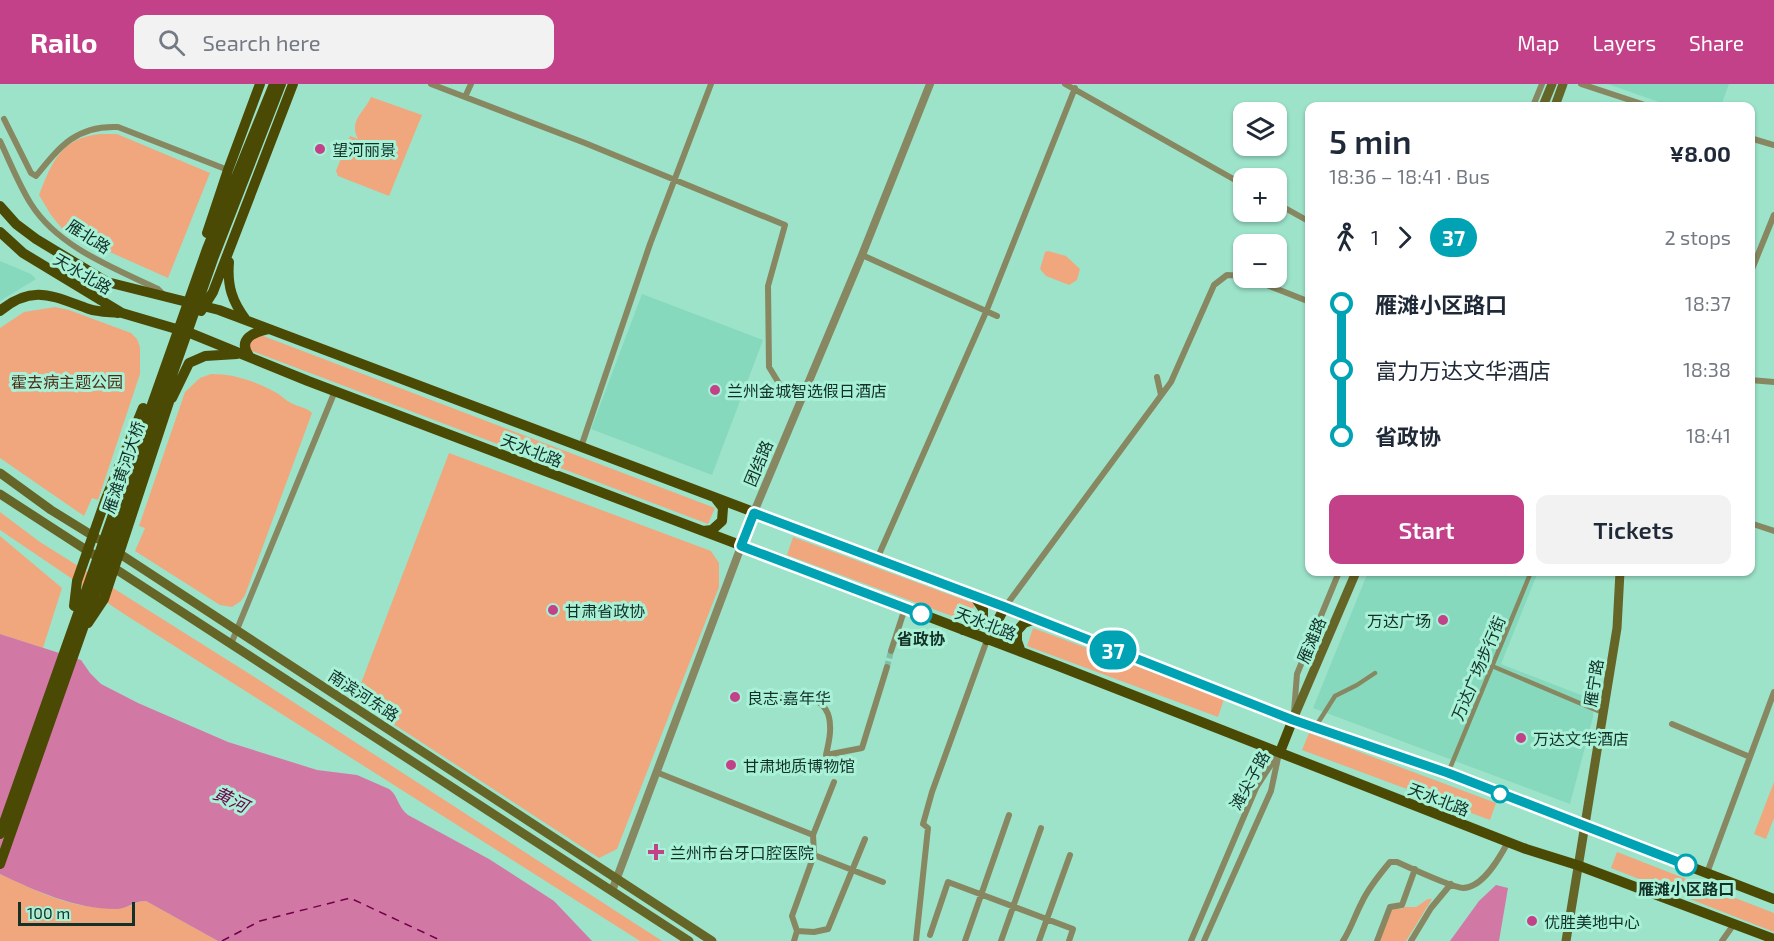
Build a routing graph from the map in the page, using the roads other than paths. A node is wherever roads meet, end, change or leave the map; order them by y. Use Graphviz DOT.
graph roads {
  1 [pos="260,84"];
  2 [pos="273,84"];
  3 [pos="281,84"];
  4 [pos="292,84"];
  5 [pos="431,84"];
  6 [pos="471,84"];
  7 [pos="711,84"];
  8 [pos="930,84"];
  9 [pos="1065,84"];
  10 [pos="1542,84"];
  11 [pos="1552,84"];
  12 [pos="1563,84"];
  13 [pos="1581,84"];
  14 [pos="1075,88"];
  15 [pos="465,97"];
  16 [pos="1535,102"];
  17 [pos="1545,102"];
  18 [pos="1556,102"];
  19 [pos="1635,102"];
  20 [pos="4,119"];
  21 [pos="1755,139"];
  22 [pos="0,141"];
  23 [pos="1774,145"];
  24 [pos="228,170"];
  25 [pos="1233,179"];
  26 [pos="673,181"];
  27 [pos="0,206"];
  28 [pos="1287,209"];
  29 [pos="1774,215"];
  30 [pos="1305,219"];
  31 [pos="0,232"];
  32 [pos="231,246"];
  33 [pos="862,255"];
  34 [pos="1755,262"];
  35 [pos="1233,275"];
  36 [pos="1274,288"];
  37 [pos="168,298"];
  38 [pos="184,300"];
  39 [pos="1305,300"];
  40 [pos="204,306"];
  41 [pos="0,311"];
  42 [pos="986,312"];
  43 [pos="122,313"];
  44 [pos="997,316"];
  45 [pos="246,320"];
  46 [pos="174,327"];
  47 [pos="269,329"];
  48 [pos="190,333"];
  49 [pos="245,355"];
  50 [pos="1157,377"];
  51 [pos="1755,380"];
  52 [pos="1774,382"];
  53 [pos="335,391"];
  54 [pos="1161,395"];
  55 [pos="801,400"];
  56 [pos="169,404"];
  57 [pos="581,447"];
  58 [pos="0,473"];
  59 [pos="0,494"];
  60 [pos="715,498"];
  61 [pos="754,513"];
  62 [pos="1755,525"];
  63 [pos="703,531"];
  64 [pos="1774,531"];
  65 [pos="741,546"];
  66 [pos="877,559"];
  67 [pos="1337,576"];
  68 [pos="1354,576"];
  69 [pos="1530,576"];
  70 [pos="1620,576"];
  71 [pos="1517,591"];
  72 [pos="1523,594"];
  73 [pos="974,596"];
  74 [pos="1005,607"];
  75 [pos="905,608"];
  76 [pos="1035,619"];
  77 [pos="236,630"];
  78 [pos="963,630"];
  79 [pos="75,632"];
  80 [pos="987,640"];
  81 [pos="231,644"];
  82 [pos="891,651"];
  83 [pos="1021,652"];
  84 [pos="1492,666"];
  85 [pos="886,667"];
  86 [pos="1375,673"];
  87 [pos="1774,692"];
  88 [pos="781,694"];
  89 [pos="1604,713"];
  90 [pos="1293,720"];
  91 [pos="1672,724"];
  92 [pos="1315,728"];
  93 [pos="1280,752"];
  94 [pos="1750,757"];
  95 [pos="656,772"];
  96 [pos="1448,773"];
  97 [pos="834,782"];
  98 [pos="1009,815"];
  99 [pos="1585,826"];
  100 [pos="1041,828"];
  101 [pos="0,834"];
  102 [pos="813,835"];
  103 [pos="865,839"];
  104 [pos="1508,842"];
  105 [pos="814,855"];
  106 [pos="1070,855"];
  107 [pos="0,864"];
  108 [pos="1577,865"];
  109 [pos="1415,869"];
  110 [pos="852,870"];
  111 [pos="1707,873"];
  112 [pos="617,877"];
  113 [pos="883,882"];
  114 [pos="1451,884"];
  115 [pos="612,891"];
  116 [pos="981,895"];
  117 [pos="1774,898"];
  118 [pos="1013,907"];
  119 [pos="1047,919"];
  120 [pos="1734,924"];
  121 [pos="797,931"];
  122 [pos="930,935"];
  123 [pos="1774,939"];
  124 [pos="689,941"];
  125 [pos="712,941"];
  126 [pos="794,941"];
  127 [pos="916,941"];
  128 [pos="965,941"];
  129 [pos="1001,941"];
  130 [pos="1039,941"];
  131 [pos="1069,941"];
  132 [pos="1191,941"];
  133 [pos="1204,941"];
  134 [pos="1343,941"];
  135 [pos="1377,941"];
  136 [pos="1411,941"];
  137 [pos="1566,941"];
  138 [pos="1722,941"];
  1 -- 24 [label="main road"];
  2 -- 79 [label="main road, 雁滩黄河大桥"];
  3 -- 79 [label="main road, 雁滩黄河大桥"];
  4 -- 32 [label="main road"];
  5 -- 15 [label="street"];
  6 -- 15 [label="street"];
  7 -- 26 [label="street"];
  8 -- 33 [label="street, 团结路"];
  9 -- 14 [label="street"];
  10 -- 16 [label="street"];
  11 -- 17 [label="main road"];
  12 -- 18 [label="main road"];
  13 -- 19 [label="street"];
  14 -- 25 [label="street"];
  14 -- 42 [label="street"];
  15 -- 26 [label="street"];
  20 -- 24 [label="street"];
  21 -- 23 [label="street"];
  22 -- 37 [label="street, 雁北路"];
  24 -- 38 [label="main road"];
  26 -- 55 [label="street"];
  26 -- 57 [label="street"];
  27 -- 37 [label="main road, 天水北路"];
  28 -- 30 [label="street"];
  29 -- 34 [label="street"];
  31 -- 43 [label="main road, 天水北路"];
  32 -- 40 [label="main road"];
  32 -- 45 [label="main road"];
  33 -- 42 [label="street"];
  33 -- 55 [label="street, 团结路"];
  35 -- 54 [label="street"];
  36 -- 39 [label="street"];
  37 -- 38 [label="main road, 天水北路"];
  38 -- 40 [label="main road, 天水北路"];
  38 -- 46 [label="main road"];
  40 -- 45 [label="main road, 天水北路"];
  40 -- 48 [label="main road"];
  41 -- 43 [label="main road"];
  42 -- 44 [label="street"];
  42 -- 66 [label="street"];
  43 -- 46 [label="main road, 天水北路"];
  45 -- 47 [label="main road, 天水北路"];
  46 -- 48 [label="main road, 天水北路"];
  46 -- 79 [label="main road"];
  47 -- 49 [label="main road"];
  47 -- 57 [label="main road, 天水北路"];
  48 -- 49 [label="main road, 天水北路"];
  48 -- 56 [label="main road"];
  49 -- 53 [label="main road, 天水北路"];
  49 -- 56 [label="main road"];
  50 -- 54 [label="street"];
  51 -- 52 [label="street"];
  53 -- 63 [label="main road, 天水北路"];
  53 -- 77 [label="street"];
  54 -- 74 [label="street"];
  55 -- 61 [label="street, 团结路"];
  56 -- 79 [label="main road"];
  57 -- 60 [label="main road, 天水北路"];
  58 -- 77 [label="main road, 南滨河东路"];
  59 -- 81 [label="main road, 南滨河东路"];
  60 -- 61 [label="main road, 天水北路"];
  60 -- 63 [label="main road"];
  61 -- 65 [label="street, 团结路"];
  61 -- 66 [label="main road, 天水北路"];
  62 -- 64 [label="street"];
  63 -- 65 [label="main road, 天水北路"];
  65 -- 75 [label="main road, 天水北路"];
  65 -- 95 [label="street, 团结路"];
  66 -- 73 [label="main road, 天水北路"];
  67 -- 90 [label="street"];
  68 -- 90 [label="main road, 雁滩路"];
  69 -- 72 [label="street, 万达广场步行街"];
  70 -- 89 [label="main road, 雁宁路"];
  71 -- 72 [label="street"];
  72 -- 84 [label="street, 万达广场步行街"];
  73 -- 74 [label="main road, 天水北路"];
  73 -- 78 [label="main road"];
  74 -- 76 [label="main road, 天水北路"];
  74 -- 80 [label="main road"];
  75 -- 78 [label="main road, 天水北路"];
  75 -- 82 [label="street"];
  76 -- 83 [label="main road"];
  76 -- 90 [label="main road, 天水北路"];
  77 -- 81 [label="street"];
  77 -- 112 [label="main road, 南滨河东路"];
  78 -- 80 [label="main road, 天水北路"];
  79 -- 101 [label="main road, 雁滩黄河大桥"];
  79 -- 107 [label="main road, 雁滩黄河大桥"];
  80 -- 83 [label="main road, 天水北路"];
  80 -- 127 [label="street"];
  81 -- 115 [label="main road, 南滨河东路"];
  83 -- 93 [label="main road, 天水北路"];
  84 -- 89 [label="street"];
  84 -- 96 [label="street, 万达广场步行街"];
  85 -- 88 [label="street"];
  86 -- 92 [label="street"];
  87 -- 94 [label="street"];
  89 -- 99 [label="main road, 雁宁路"];
  90 -- 92 [label="main road, 天水北路"];
  90 -- 93 [label="main road"];
  91 -- 94 [label="street"];
  92 -- 96 [label="main road, 天水北路"];
  93 -- 104 [label="main road, 天水北路"];
  93 -- 132 [label="street, 滩尖子路"];
  93 -- 133 [label="street, 滩尖子路"];
  94 -- 111 [label="street"];
  95 -- 102 [label="street"];
  95 -- 112 [label="street, 团结路"];
  96 -- 99 [label="main road, 天水北路"];
  97 -- 102 [label="street"];
  98 -- 116 [label="street"];
  99 -- 108 [label="main road, 雁宁路"];
  99 -- 111 [label="main road, 天水北路"];
  100 -- 118 [label="street"];
  102 -- 105 [label="street"];
  103 -- 110 [label="street"];
  104 -- 108 [label="main road, 天水北路"];
  104 -- 114 [label="street"];
  105 -- 110 [label="street"];
  105 -- 121 [label="street"];
  106 -- 119 [label="street"];
  108 -- 120 [label="main road, 天水北路"];
  108 -- 137 [label="main road, 雁宁路"];
  109 -- 114 [label="street"];
  109 -- 134 [label="street"];
  109 -- 135 [label="street"];
  110 -- 113 [label="street"];
  110 -- 121 [label="street"];
  111 -- 117 [label="main road, 天水北路"];
  112 -- 115 [label="street, 团结路"];
  112 -- 125 [label="main road, 南滨河东路"];
  114 -- 136 [label="street"];
  115 -- 124 [label="main road, 南滨河东路"];
  116 -- 118 [label="street"];
  116 -- 122 [label="street"];
  116 -- 128 [label="street"];
  118 -- 119 [label="street"];
  118 -- 129 [label="street"];
  119 -- 130 [label="street"];
  119 -- 131 [label="street"];
  120 -- 123 [label="main road, 天水北路"];
  120 -- 138 [label="street"];
  121 -- 126 [label="street"];
}
